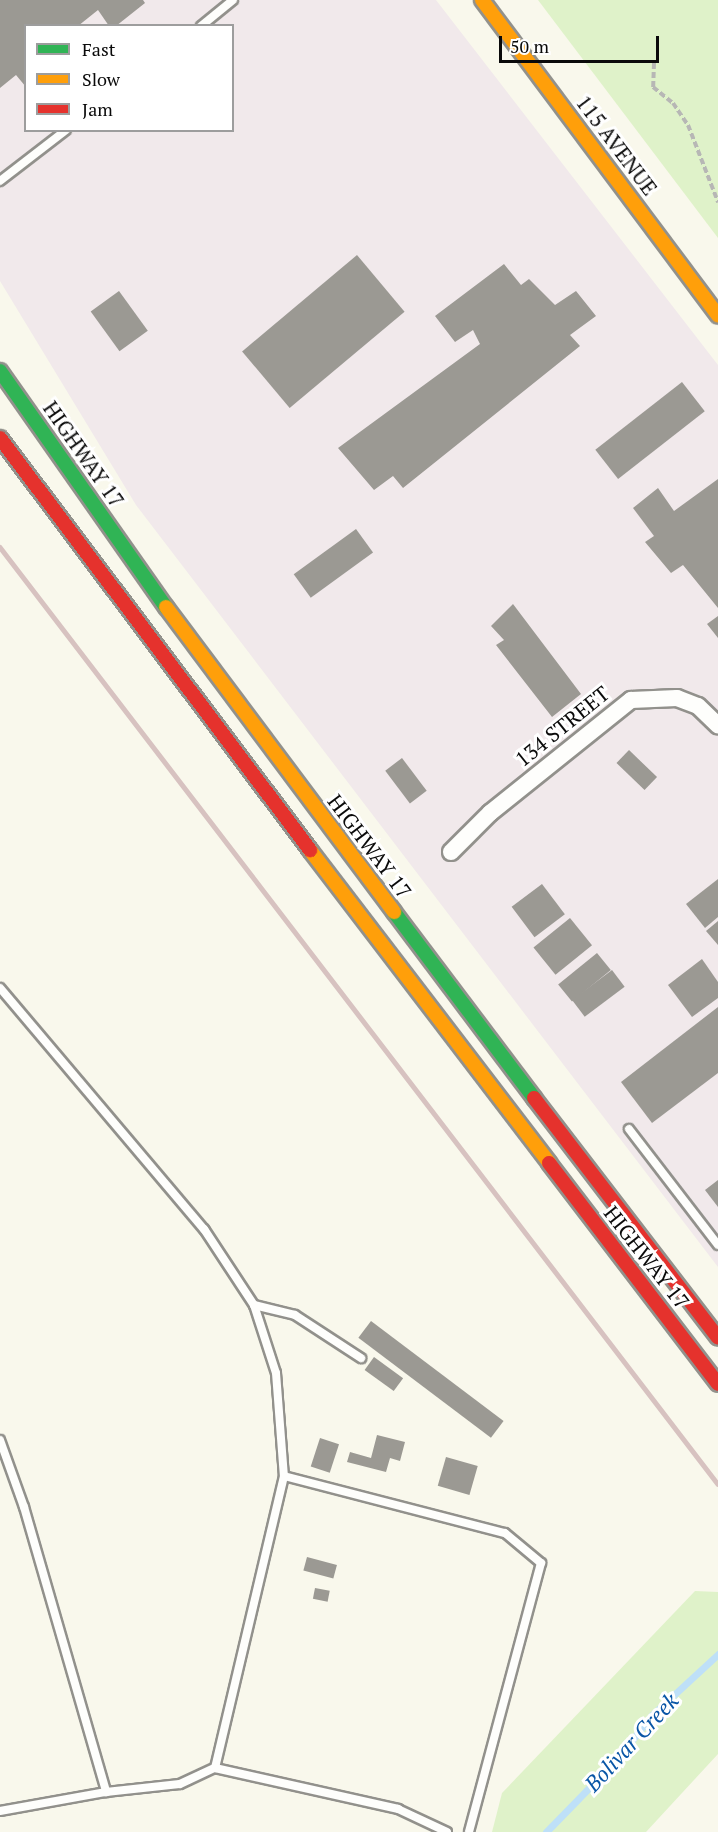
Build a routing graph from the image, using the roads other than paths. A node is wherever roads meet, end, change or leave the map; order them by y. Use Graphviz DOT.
graph roads {
  1 [pos="233,0"];
  2 [pos="482,0"];
  3 [pos="203,24"];
  4 [pos="63,132"];
  5 [pos="0,181"];
  6 [pos="718,315"];
  7 [pos="0,371"];
  8 [pos="0,438"];
  9 [pos="718,725"];
  10 [pos="452,852"];
  11 [pos="0,988"];
  12 [pos="629,1129"];
  13 [pos="718,1245"];
  14 [pos="254,1305"];
  15 [pos="718,1338"];
  16 [pos="361,1358"];
  17 [pos="718,1384"];
  18 [pos="0,1440"];
  19 [pos="284,1476"];
  20 [pos="215,1768"];
  21 [pos="106,1792"];
  22 [pos="0,1811"];
  23 [pos="447,1832"];
  24 [pos="469,1832"];
  1 -- 3 [label="lane"];
  2 -- 6 [label="main road, 115 AVENUE"];
  4 -- 5 [label="lane"];
  7 -- 15 [label="main road, HIGHWAY 17"];
  8 -- 17 [label="main road, HIGHWAY 17"];
  9 -- 10 [label="street, 134 STREET"];
  11 -- 14 [label="lane"];
  12 -- 13 [label="lane"];
  14 -- 16 [label="lane"];
  14 -- 19 [label="lane"];
  18 -- 21 [label="lane"];
  19 -- 20 [label="lane"];
  19 -- 24 [label="lane"];
  20 -- 21 [label="lane"];
  20 -- 23 [label="lane"];
  21 -- 22 [label="lane"];
}
